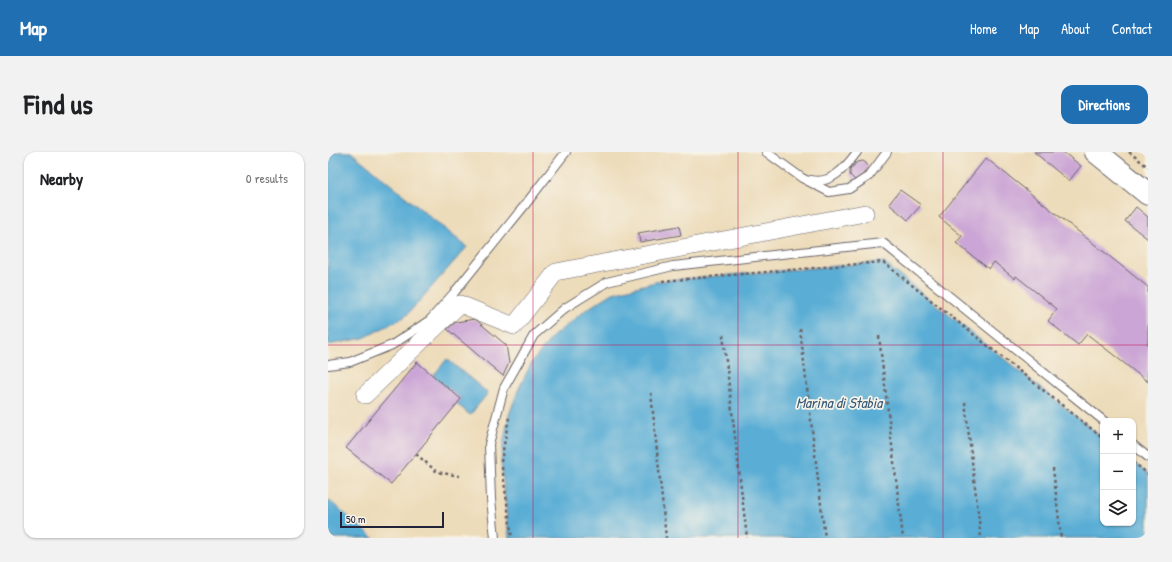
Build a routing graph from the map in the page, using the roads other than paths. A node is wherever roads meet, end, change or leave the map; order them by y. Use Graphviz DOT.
graph roads {
  1 [pos="566,152"];
  2 [pos="766,152"];
  3 [pos="858,152"];
  4 [pos="887,152"];
  5 [pos="1096,152"];
  6 [pos="802,178"];
  7 [pos="1148,194"];
  8 [pos="865,213"];
  9 [pos="328,365"];
  10 [pos="366,395"];
  11 [pos="1100,418"];
  12 [pos="1136,447"];
  13 [pos="1148,457"];
  14 [pos="495,538"];
  1 -- 9 [label="lane"];
  2 -- 6 [label="lane"];
  3 -- 6 [label="lane"];
  4 -- 6 [label="lane"];
  5 -- 7 [label="street"];
  8 -- 10 [label="street"];
  11 -- 14 [label="lane"];
  12 -- 13 [label="lane"];
}
